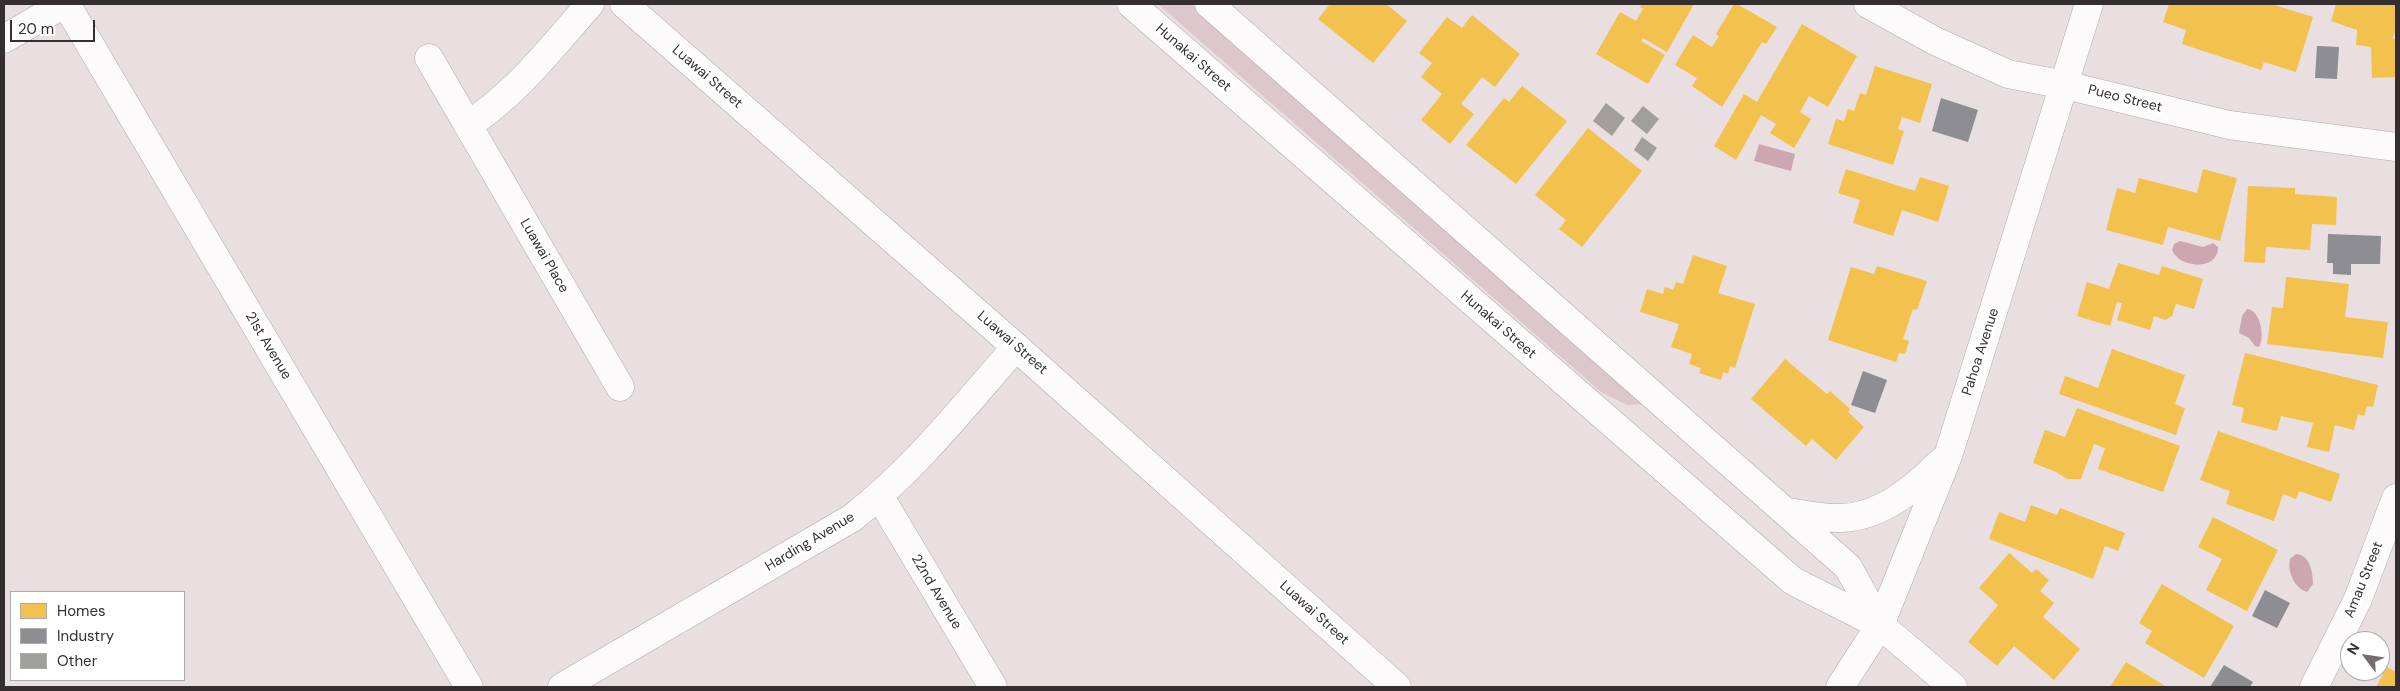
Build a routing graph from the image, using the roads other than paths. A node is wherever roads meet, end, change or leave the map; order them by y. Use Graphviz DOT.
graph roads {
  1 [pos="65,4"];
  2 [pos="590,4"];
  3 [pos="624,4"];
  4 [pos="1131,4"];
  5 [pos="1209,4"];
  6 [pos="1868,4"];
  7 [pos="2089,4"];
  8 [pos="4,39"];
  9 [pos="428,58"];
  10 [pos="2065,85"];
  11 [pos="468,125"];
  12 [pos="2396,147"];
  13 [pos="1016,346"];
  14 [pos="620,387"];
  15 [pos="1948,456"];
  16 [pos="880,497"];
  17 [pos="2396,498"];
  18 [pos="1787,512"];
  19 [pos="1880,625"];
  20 [pos="469,687"];
  21 [pos="562,687"];
  22 [pos="993,687"];
  23 [pos="1397,687"];
  24 [pos="1840,687"];
  25 [pos="1953,687"];
  26 [pos="2314,687"];
  1 -- 8 [label="street"];
  1 -- 20 [label="street, 21st Avenue"];
  2 -- 11 [label="street"];
  3 -- 13 [label="street, Luawai Street"];
  4 -- 19 [label="street, Hunakai Street"];
  5 -- 18 [label="street, Hunakai Street"];
  6 -- 10 [label="street, Pueo Street"];
  7 -- 10 [label="street, Pahoa Avenue"];
  9 -- 11 [label="street, Luawai Place"];
  10 -- 12 [label="street, Pueo Street"];
  10 -- 15 [label="street, Pahoa Avenue"];
  11 -- 14 [label="street, Luawai Place"];
  13 -- 16 [label="street, Harding Avenue"];
  13 -- 23 [label="street, Luawai Street"];
  15 -- 18 [label="street"];
  15 -- 19 [label="street, Pahoa Avenue"];
  16 -- 21 [label="street, Harding Avenue"];
  16 -- 22 [label="street, 22nd Avenue"];
  17 -- 26 [label="street, Amau Street"];
  18 -- 19 [label="street, Hunakai Street"];
  19 -- 24 [label="street, Pahoa Avenue"];
  19 -- 25 [label="street, Hunakai Street"];
}
